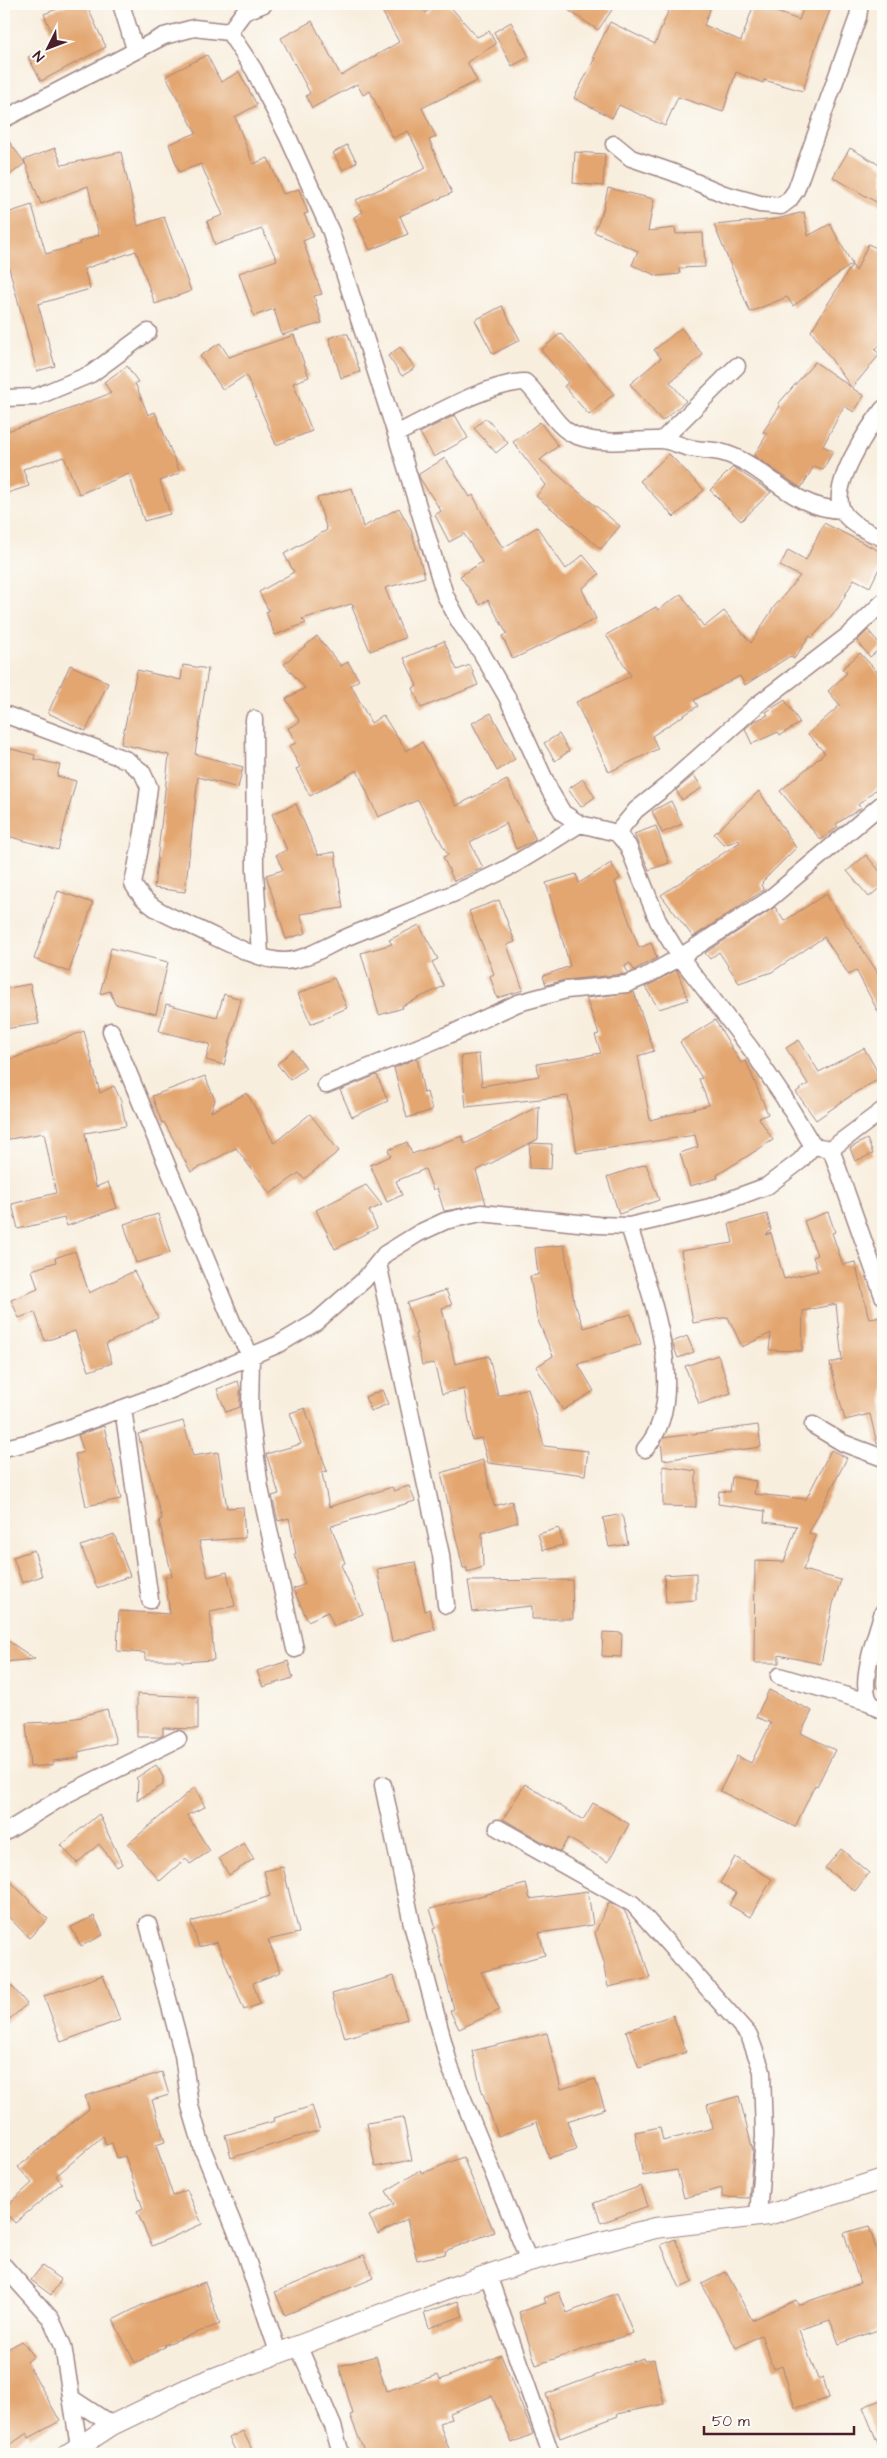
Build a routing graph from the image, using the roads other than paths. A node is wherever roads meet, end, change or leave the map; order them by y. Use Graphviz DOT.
graph roads {
  1 [pos="121,4"];
  2 [pos="264,4"];
  3 [pos="860,4"];
  4 [pos="245,8"];
  5 [pos="229,32"];
  6 [pos="135,49"];
  7 [pos="4,120"];
  8 [pos="614,144"];
  9 [pos="148,332"];
  10 [pos="737,366"];
  11 [pos="4,398"];
  12 [pos="883,409"];
  13 [pos="396,434"];
  14 [pos="662,440"];
  15 [pos="842,510"];
  16 [pos="883,538"];
  17 [pos="883,602"];
  18 [pos="4,714"];
  19 [pos="254,719"];
  20 [pos="883,803"];
  21 [pos="580,824"];
  22 [pos="617,833"];
  23 [pos="260,955"];
  24 [pos="680,957"];
  25 [pos="112,1031"];
  26 [pos="326,1085"];
  27 [pos="883,1110"];
  28 [pos="813,1146"];
  29 [pos="831,1149"];
  30 [pos="629,1226"];
  31 [pos="378,1263"];
  32 [pos="883,1296"];
  33 [pos="251,1356"];
  34 [pos="123,1408"];
  35 [pos="813,1425"];
  36 [pos="4,1448"];
  37 [pos="645,1449"];
  38 [pos="883,1458"];
  39 [pos="150,1600"];
  40 [pos="446,1605"];
  41 [pos="883,1612"];
  42 [pos="296,1649"];
  43 [pos="778,1676"];
  44 [pos="877,1707"];
  45 [pos="178,1739"];
  46 [pos="383,1785"];
  47 [pos="498,1828"];
  48 [pos="4,1833"];
  49 [pos="148,1924"];
  50 [pos="883,2179"];
  51 [pos="758,2216"];
  52 [pos="529,2261"];
  53 [pos="4,2266"];
  54 [pos="488,2275"];
  55 [pos="298,2345"];
  56 [pos="278,2352"];
  57 [pos="71,2398"];
  58 [pos="112,2425"];
  59 [pos="74,2451"];
  60 [pos="342,2454"];
  61 [pos="550,2454"];
  1 -- 6 [label="street"];
  2 -- 4 [label="street"];
  3 -- 8 [label="street"];
  4 -- 5 [label="street"];
  5 -- 6 [label="street"];
  5 -- 13 [label="street"];
  6 -- 7 [label="street"];
  9 -- 11 [label="street"];
  10 -- 14 [label="street"];
  12 -- 15 [label="street"];
  13 -- 14 [label="street"];
  13 -- 21 [label="street"];
  14 -- 15 [label="street"];
  15 -- 16 [label="street"];
  17 -- 22 [label="street"];
  18 -- 23 [label="street"];
  19 -- 23 [label="street"];
  20 -- 24 [label="street"];
  21 -- 22 [label="street"];
  21 -- 23 [label="street"];
  22 -- 24 [label="street"];
  24 -- 26 [label="street"];
  24 -- 28 [label="street"];
  25 -- 33 [label="street"];
  27 -- 29 [label="street"];
  28 -- 29 [label="street"];
  28 -- 30 [label="street"];
  29 -- 32 [label="street"];
  30 -- 31 [label="street"];
  30 -- 37 [label="street"];
  31 -- 33 [label="street"];
  31 -- 40 [label="street"];
  33 -- 34 [label="street"];
  33 -- 42 [label="street"];
  34 -- 36 [label="street"];
  34 -- 39 [label="street"];
  35 -- 38 [label="street"];
  41 -- 44 [label="street"];
  43 -- 44 [label="street"];
  45 -- 48 [label="street"];
  46 -- 52 [label="street"];
  47 -- 51 [label="street"];
  49 -- 56 [label="street"];
  50 -- 51 [label="street"];
  51 -- 52 [label="street"];
  52 -- 54 [label="street"];
  53 -- 57 [label="street"];
  54 -- 55 [label="street"];
  54 -- 61 [label="street"];
  55 -- 56 [label="street"];
  55 -- 60 [label="street"];
  56 -- 58 [label="street"];
  57 -- 58 [label="street"];
  57 -- 59 [label="street"];
  58 -- 59 [label="street"];
}
